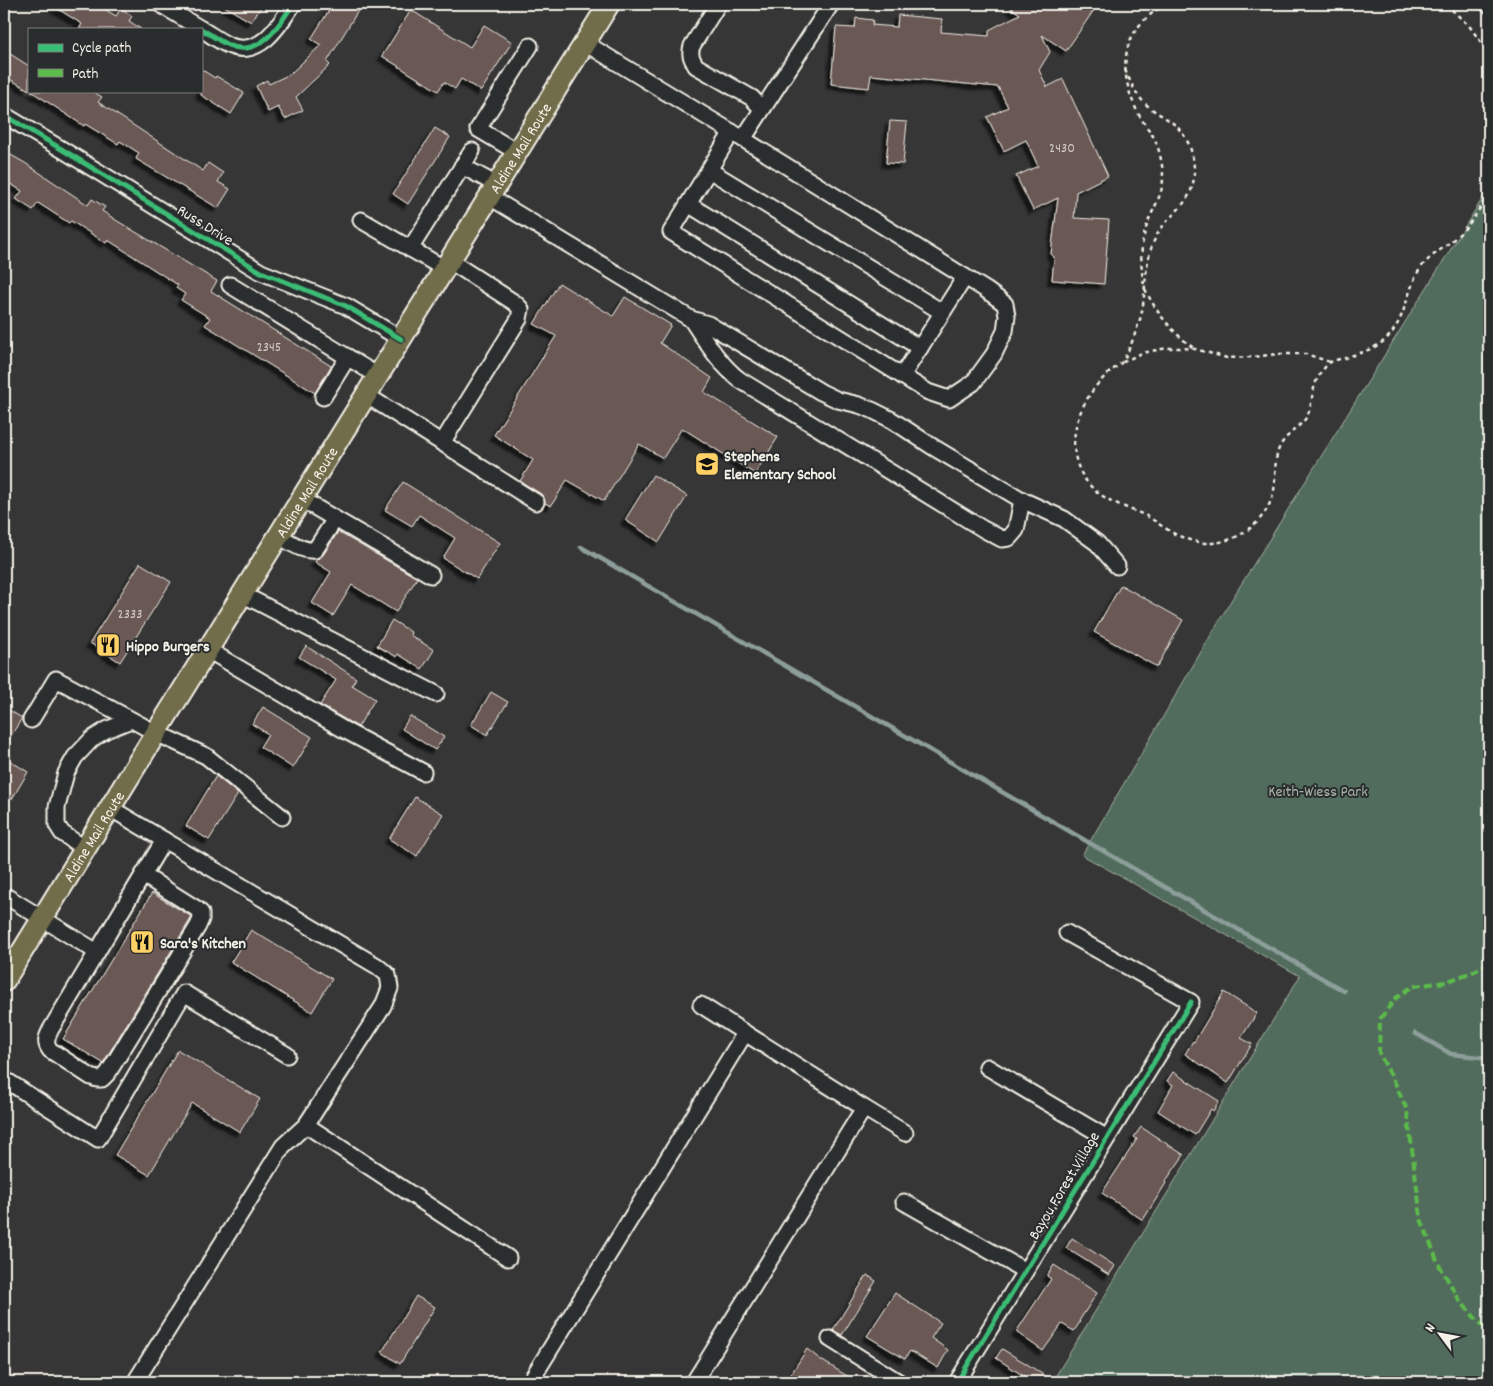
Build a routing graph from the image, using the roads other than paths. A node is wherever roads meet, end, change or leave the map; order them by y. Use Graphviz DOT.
graph roads {
  1 [pos="160,4"];
  2 [pos="293,4"];
  3 [pos="609,4"];
  4 [pos="718,4"];
  5 [pos="832,4"];
  6 [pos="199,28"];
  7 [pos="202,30"];
  8 [pos="585,43"];
  9 [pos="530,46"];
  10 [pos="762,109"];
  11 [pos="4,116"];
  12 [pos="738,135"];
  13 [pos="472,151"];
  14 [pos="517,152"];
  15 [pos="462,166"];
  16 [pos="710,170"];
  17 [pos="494,191"];
  18 [pos="688,204"];
  19 [pos="361,220"];
  20 [pos="410,249"];
  21 [pos="447,265"];
  22 [pos="261,272"];
  23 [pos="965,277"];
  24 [pos="230,285"];
  25 [pos="246,295"];
  26 [pos="942,312"];
  27 [pos="691,319"];
  28 [pos="401,339"];
  29 [pos="920,348"];
  30 [pos="348,357"];
  31 [pos="378,376"];
  32 [pos="902,376"];
  33 [pos="366,396"];
  34 [pos="323,397"];
  35 [pos="442,443"];
  36 [pos="301,500"];
  37 [pos="1022,500"];
  38 [pos="536,502"];
  39 [pos="335,519"];
  40 [pos="279,536"];
  41 [pos="1117,566"];
  42 [pos="431,575"];
  43 [pos="242,594"];
  44 [pos="208,650"];
  45 [pos="436,694"];
  46 [pos="31,720"];
  47 [pos="130,720"];
  48 [pos="156,733"];
  49 [pos="423,772"];
  50 [pos="110,808"];
  51 [pos="282,817"];
  52 [pos="164,840"];
  53 [pos="84,850"];
  54 [pos="143,875"];
  55 [pos="4,895"];
  56 [pos="41,919"];
  57 [pos="1067,933"];
  58 [pos="97,952"];
  59 [pos="4,981"];
  60 [pos="701,1004"];
  61 [pos="745,1033"];
  62 [pos="287,1055"];
  63 [pos="987,1067"];
  64 [pos="4,1079"];
  65 [pos="864,1108"];
  66 [pos="306,1125"];
  67 [pos="906,1133"];
  68 [pos="1107,1138"];
  69 [pos="904,1202"];
  70 [pos="508,1258"];
  71 [pos="1025,1271"];
  72 [pos="830,1339"];
  73 [pos="135,1382"];
  74 [pos="530,1382"];
  75 [pos="694,1382"];
  76 [pos="899,1382"];
  77 [pos="957,1382"];
  1 -- 6 [label="street"];
  2 -- 7 [label="street"];
  3 -- 8 [label="main road, Aldine Mail Route"];
  4 -- 10 [label="street"];
  5 -- 10 [label="street"];
  8 -- 12 [label="street"];
  8 -- 14 [label="main road, Aldine Mail Route"];
  9 -- 14 [label="street"];
  10 -- 12 [label="street"];
  11 -- 22 [label="street, Russ Drive"];
  12 -- 16 [label="street"];
  12 -- 23 [label="street"];
  13 -- 15 [label="street"];
  14 -- 17 [label="main road, Aldine Mail Route"];
  15 -- 17 [label="street"];
  15 -- 20 [label="street"];
  16 -- 18 [label="street"];
  16 -- 26 [label="street"];
  17 -- 21 [label="main road, Aldine Mail Route"];
  17 -- 27 [label="street"];
  18 -- 29 [label="street"];
  18 -- 32 [label="street"];
  19 -- 20 [label="street"];
  20 -- 21 [label="street"];
  21 -- 28 [label="main road, Aldine Mail Route"];
  21 -- 35 [label="street"];
  22 -- 25 [label="street"];
  22 -- 28 [label="street, Russ Drive"];
  23 -- 26 [label="street"];
  23 -- 32 [label="street"];
  24 -- 25 [label="street"];
  25 -- 30 [label="street"];
  26 -- 29 [label="street"];
  27 -- 37 [label="street"];
  27 -- 37 [label="street"];
  28 -- 31 [label="main road, Aldine Mail Route"];
  29 -- 32 [label="street"];
  30 -- 31 [label="street"];
  30 -- 34 [label="street"];
  31 -- 33 [label="main road, Aldine Mail Route"];
  33 -- 35 [label="street"];
  33 -- 36 [label="main road, Aldine Mail Route"];
  35 -- 38 [label="street"];
  36 -- 39 [label="street"];
  36 -- 40 [label="main road, Aldine Mail Route"];
  37 -- 41 [label="street"];
  39 -- 40 [label="street"];
  39 -- 42 [label="street"];
  40 -- 43 [label="main road, Aldine Mail Route"];
  43 -- 44 [label="main road, Aldine Mail Route"];
  43 -- 45 [label="street"];
  44 -- 48 [label="main road, Aldine Mail Route"];
  44 -- 49 [label="street"];
  46 -- 47 [label="street"];
  47 -- 48 [label="street"];
  47 -- 53 [label="street"];
  48 -- 50 [label="main road, Aldine Mail Route"];
  48 -- 51 [label="street"];
  50 -- 52 [label="street"];
  50 -- 53 [label="main road, Aldine Mail Route"];
  52 -- 54 [label="street"];
  52 -- 66 [label="street"];
  53 -- 56 [label="main road, Aldine Mail Route"];
  54 -- 58 [label="street"];
  54 -- 58 [label="street"];
  55 -- 56 [label="street"];
  56 -- 58 [label="street"];
  56 -- 59 [label="main road, Aldine Mail Route"];
  57 -- 68 [label="street, Bayou Forest Village"];
  60 -- 61 [label="street"];
  61 -- 65 [label="street"];
  61 -- 74 [label="street"];
  62 -- 64 [label="street"];
  63 -- 68 [label="street"];
  65 -- 67 [label="street"];
  65 -- 75 [label="street"];
  66 -- 70 [label="street"];
  66 -- 73 [label="street"];
  68 -- 71 [label="street, Bayou Forest Village"];
  69 -- 71 [label="street"];
  71 -- 77 [label="street, Bayou Forest Village"];
  72 -- 76 [label="street"];
}
